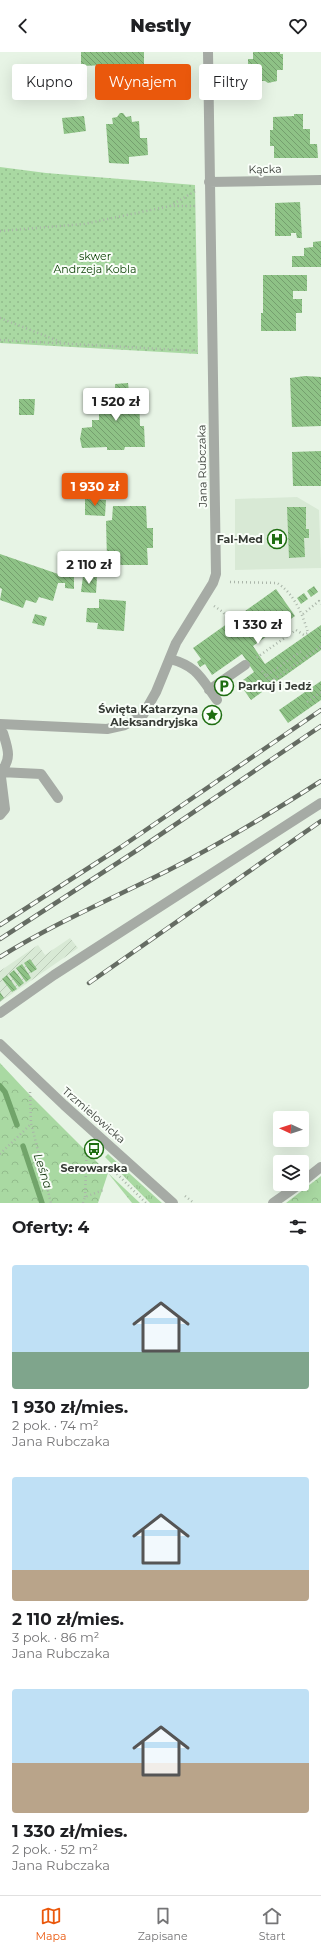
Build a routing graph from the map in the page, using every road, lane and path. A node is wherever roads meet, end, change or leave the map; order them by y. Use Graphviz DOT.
graph roads {
  1 [pos="208,52"];
  2 [pos="321,180"];
  3 [pos="209,182"];
  4 [pos="198,190"];
  5 [pos="170,206"];
  6 [pos="198,206"];
  7 [pos="0,231"];
  8 [pos="0,318"];
  9 [pos="0,340"];
  10 [pos="63,344"];
  11 [pos="201,351"];
  12 [pos="230,582"];
  13 [pos="321,604"];
  14 [pos="303,614"];
  15 [pos="226,616"];
  16 [pos="230,622"];
  17 [pos="321,646"];
  18 [pos="303,650"];
  19 [pos="170,659"];
  20 [pos="245,665"];
  21 [pos="262,670"];
  22 [pos="266,676"];
  23 [pos="209,690"];
  24 [pos="321,692"];
  25 [pos="217,700"];
  26 [pos="307,702"];
  27 [pos="2,731"];
  28 [pos="0,771"];
  29 [pos="58,798"];
  30 [pos="321,803"];
  31 [pos="0,815"];
  32 [pos="0,1013"];
  33 [pos="0,1044"];
  34 [pos="28,1072"];
  35 [pos="31,1123"];
  36 [pos="88,1125"];
  37 [pos="0,1154"];
  38 [pos="321,1167"];
  39 [pos="309,1177"];
  40 [pos="104,1190"];
  41 [pos="290,1191"];
  42 [pos="85,1197"];
  43 [pos="51,1203"];
  44 [pos="83,1203"];
  45 [pos="173,1203"];
  46 [pos="273,1203"];
  1 -- 3 [label="street, Jana Rubczaka"];
  2 -- 3 [label="street, Kącka"];
  3 -- 19 [label="street, Jana Rubczaka"];
  4 -- 5 [label="path"];
  5 -- 6 [label="path"];
  5 -- 7 [label="path"];
  8 -- 10 [label="path"];
  9 -- 10 [label="path"];
  10 -- 11 [label="path"];
  12 -- 14 [label="path"];
  13 -- 14 [label="path"];
  14 -- 20 [label="path"];
  15 -- 16 [label="path"];
  17 -- 22 [label="path"];
  18 -- 22 [label="path"];
  19 -- 23 [label="street"];
  19 -- 27 [label="street, Jana Rubczaka"];
  20 -- 23 [label="street"];
  21 -- 22 [label="path"];
  23 -- 25 [label="street"];
  24 -- 26 [label="path"];
  27 -- 28 [label="street"];
  28 -- 29 [label="street"];
  28 -- 31 [label="street"];
  30 -- 32 [label="street"];
  33 -- 34 [label="street, Trzmielowicka"];
  34 -- 35 [label="path"];
  34 -- 36 [label="street, Trzmielowicka"];
  35 -- 37 [label="path"];
  35 -- 43 [label="path"];
  36 -- 42 [label="path"];
  36 -- 45 [label="street, Trzmielowicka"];
  38 -- 39 [label="street"];
  40 -- 42 [label="path"];
  41 -- 46 [label="street"];
  42 -- 44 [label="path"];
}
